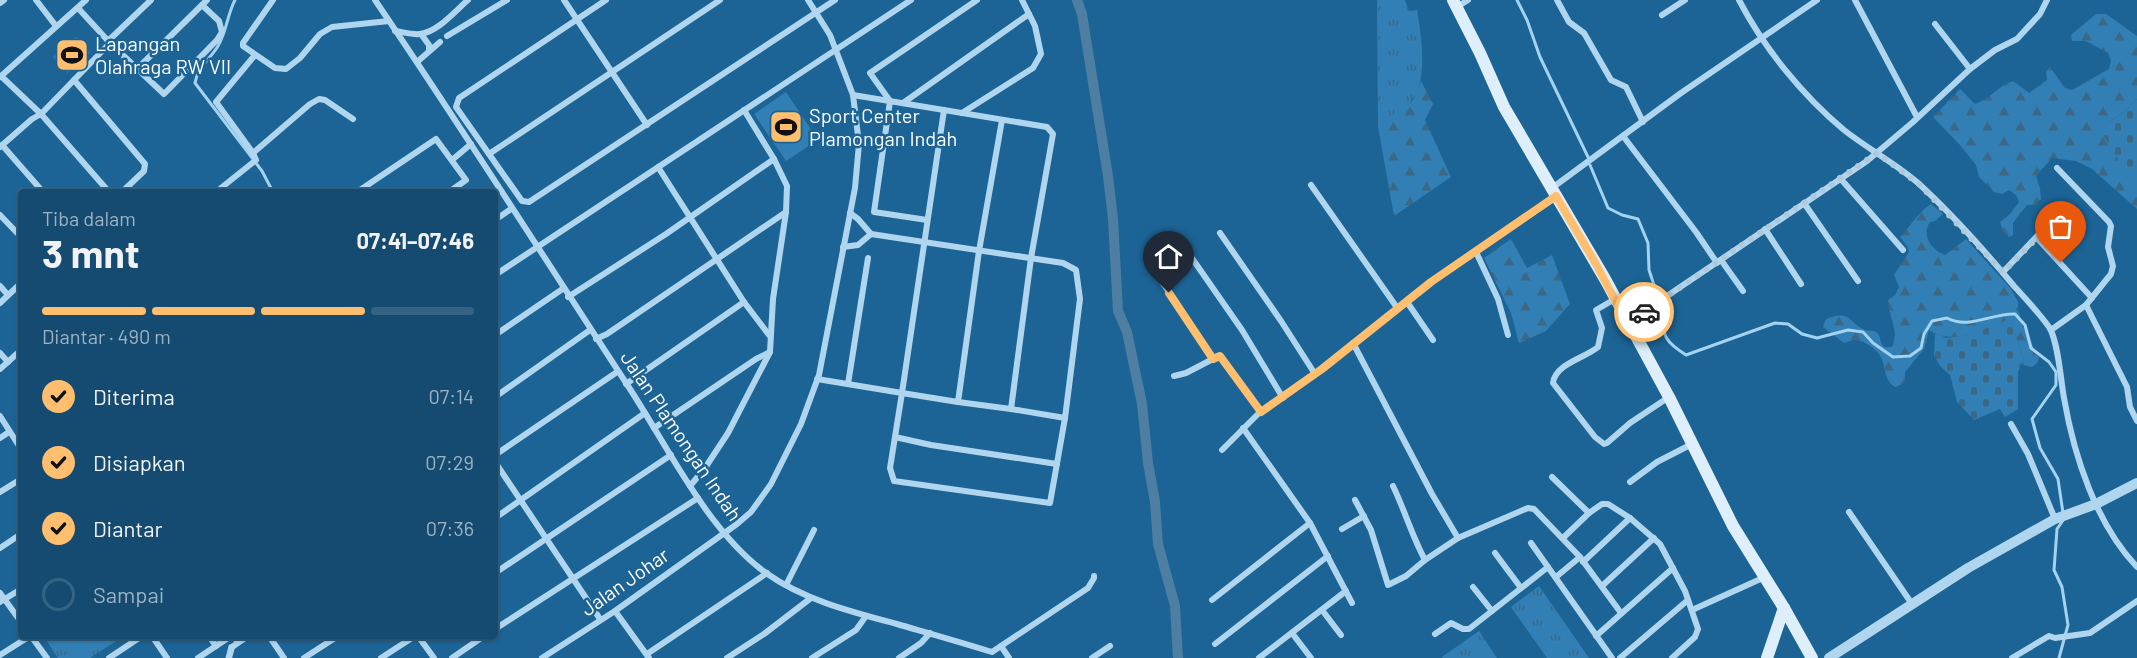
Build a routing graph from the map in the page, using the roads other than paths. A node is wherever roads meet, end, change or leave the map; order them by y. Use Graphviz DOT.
graph roads {
  1 [pos="4,0"];
  2 [pos="36,0"];
  3 [pos="86,0"];
  4 [pos="151,0"];
  5 [pos="273,0"];
  6 [pos="375,0"];
  7 [pos="468,0"];
  8 [pos="507,0"];
  9 [pos="564,0"];
  10 [pos="606,0"];
  11 [pos="720,0"];
  12 [pos="807,0"];
  13 [pos="835,0"];
  14 [pos="911,0"];
  15 [pos="977,0"];
  16 [pos="1022,0"];
  17 [pos="1557,0"];
  18 [pos="1684,0"];
  19 [pos="1738,0"];
  20 [pos="1817,0"];
  21 [pos="1855,0"];
  22 [pos="2047,0"];
  23 [pos="1459,2"];
  24 [pos="0,3"];
  25 [pos="204,3"];
  26 [pos="78,8"];
  27 [pos="816,13"];
  28 [pos="1029,14"];
  29 [pos="1662,15"];
  30 [pos="577,19"];
  31 [pos="389,21"];
  32 [pos="444,21"];
  33 [pos="1935,24"];
  34 [pos="56,26"];
  35 [pos="454,30"];
  36 [pos="395,31"];
  37 [pos="421,34"];
  38 [pos="447,36"];
  39 [pos="1761,38"];
  40 [pos="109,42"];
  41 [pos="440,42"];
  42 [pos="837,48"];
  43 [pos="429,51"];
  44 [pos="255,55"];
  45 [pos="417,62"];
  46 [pos="137,69"];
  47 [pos="1970,69"];
  48 [pos="611,71"];
  49 [pos="1,76"];
  50 [pos="74,80"];
  51 [pos="853,95"];
  52 [pos="890,101"];
  53 [pos="903,103"];
  54 [pos="744,110"];
  55 [pos="944,110"];
  56 [pos="961,113"];
  57 [pos="41,114"];
  58 [pos="1917,117"];
  59 [pos="353,119"];
  60 [pos="1002,120"];
  61 [pos="1643,122"];
  62 [pos="647,125"];
  63 [pos="1623,136"];
  64 [pos="471,144"];
  65 [pos="1,146"];
  66 [pos="253,153"];
  67 [pos="1877,153"];
  68 [pos="489,154"];
  69 [pos="774,159"];
  70 [pos="452,160"];
  71 [pos="657,167"];
  72 [pos="2057,168"];
  73 [pos="1840,178"];
  74 [pos="1311,185"];
  75 [pos="40,189"];
  76 [pos="106,189"];
  77 [pos="125,189"];
  78 [pos="220,189"];
  79 [pos="361,189"];
  80 [pos="453,189"];
  81 [pos="1554,192"];
  82 [pos="1804,203"];
  83 [pos="511,209"];
  84 [pos="786,212"];
  85 [pos="850,213"];
  86 [pos="2060,213"];
  87 [pos="0,215"];
  88 [pos="690,217"];
  89 [pos="498,218"];
  90 [pos="927,220"];
  91 [pos="1766,229"];
  92 [pos="1220,233"];
  93 [pos="18,234"];
  94 [pos="872,234"];
  95 [pos="2037,238"];
  96 [pos="924,242"];
  97 [pos="537,245"];
  98 [pos="843,247"];
  99 [pos="1903,250"];
  100 [pos="980,251"];
  101 [pos="1187,251"];
  102 [pos="1476,252"];
  103 [pos="868,258"];
  104 [pos="1031,258"];
  105 [pos="718,260"];
  106 [pos="1719,262"];
  107 [pos="2003,272"];
  108 [pos="498,273"];
  109 [pos="1156,274"];
  110 [pos="1857,282"];
  111 [pos="1801,284"];
  112 [pos="0,286"];
  113 [pos="18,287"];
  114 [pos="564,288"];
  115 [pos="1743,291"];
  116 [pos="8,295"];
  117 [pos="568,297"];
  118 [pos="2092,298"];
  119 [pos="1615,299"];
  120 [pos="744,302"];
  121 [pos="1407,302"];
  122 [pos="0,303"];
  123 [pos="2086,305"];
  124 [pos="1398,309"];
  125 [pos="1627,323"];
  126 [pos="590,330"];
  127 [pos="2051,330"];
  128 [pos="498,333"];
  129 [pos="770,335"];
  130 [pos="1508,335"];
  131 [pos="596,339"];
  132 [pos="1433,340"];
  133 [pos="1353,343"];
  134 [pos="18,352"];
  135 [pos="770,352"];
  136 [pos="0,353"];
  137 [pos="1213,359"];
  138 [pos="8,362"];
  139 [pos="0,369"];
  140 [pos="617,372"];
  141 [pos="1315,374"];
  142 [pos="1174,376"];
  143 [pos="817,379"];
  144 [pos="626,384"];
  145 [pos="848,384"];
  146 [pos="902,393"];
  147 [pos="498,395"];
  148 [pos="1669,397"];
  149 [pos="1283,398"];
  150 [pos="958,402"];
  151 [pos="1011,409"];
  152 [pos="1261,412"];
  153 [pos="645,413"];
  154 [pos="0,416"];
  155 [pos="1065,418"];
  156 [pos="2137,421"];
  157 [pos="2011,424"];
  158 [pos="654,428"];
  159 [pos="1243,428"];
  160 [pos="9,432"];
  161 [pos="895,437"];
  162 [pos="0,438"];
  163 [pos="1692,444"];
  164 [pos="18,445"];
  165 [pos="1222,450"];
  166 [pos="498,453"];
  167 [pos="671,455"];
  168 [pos="1057,464"];
  169 [pos="498,467"];
  170 [pos="1552,477"];
  171 [pos="18,481"];
  172 [pos="1630,482"];
  173 [pos="2137,483"];
  174 [pos="690,486"];
  175 [pos="1393,486"];
  176 [pos="0,492"];
  177 [pos="698,498"];
  178 [pos="520,500"];
  179 [pos="1355,500"];
  180 [pos="2096,504"];
  181 [pos="1849,512"];
  182 [pos="1589,513"];
  183 [pos="498,516"];
  184 [pos="1364,516"];
  185 [pos="1630,518"];
  186 [pos="2055,519"];
  187 [pos="1310,523"];
  188 [pos="1342,529"];
  189 [pos="814,530"];
  190 [pos="725,532"];
  191 [pos="18,536"];
  192 [pos="546,538"];
  193 [pos="1458,538"];
  194 [pos="1563,538"];
  195 [pos="1654,538"];
  196 [pos="1531,543"];
  197 [pos="0,548"];
  198 [pos="1495,553"];
  199 [pos="1328,556"];
  200 [pos="1582,559"];
  201 [pos="1425,560"];
  202 [pos="1548,567"];
  203 [pos="2137,567"];
  204 [pos="1673,568"];
  205 [pos="498,571"];
  206 [pos="767,573"];
  207 [pos="1094,576"];
  208 [pos="1556,577"];
  209 [pos="1765,577"];
  210 [pos="572,578"];
  211 [pos="786,585"];
  212 [pos="1602,586"];
  213 [pos="1473,587"];
  214 [pos="1521,588"];
  215 [pos="18,591"];
  216 [pos="1346,591"];
  217 [pos="0,593"];
  218 [pos="812,598"];
  219 [pos="1212,600"];
  220 [pos="1688,600"];
  221 [pos="2,601"];
  222 [pos="2137,601"];
  223 [pos="1352,603"];
  224 [pos="1912,604"];
  225 [pos="1784,608"];
  226 [pos="1322,610"];
  227 [pos="1692,610"];
  228 [pos="615,611"];
  229 [pos="1492,611"];
  230 [pos="1621,613"];
  231 [pos="866,616"];
  232 [pos="18,619"];
  233 [pos="600,620"];
  234 [pos="498,627"];
  235 [pos="930,633"];
  236 [pos="1292,633"];
  237 [pos="1435,634"];
  238 [pos="1341,635"];
  239 [pos="1596,636"];
  240 [pos="30,639"];
  241 [pos="35,639"];
  242 [pos="138,639"];
  243 [pos="154,639"];
  244 [pos="211,639"];
  245 [pos="226,639"];
  246 [pos="244,639"];
  247 [pos="271,639"];
  248 [pos="333,639"];
  249 [pos="412,639"];
  250 [pos="419,639"];
  251 [pos="480,639"];
  252 [pos="1215,644"];
  253 [pos="216,646"];
  254 [pos="1001,646"];
  255 [pos="1110,646"];
  256 [pos="992,652"];
  257 [pos="0,656"];
  258 [pos="648,656"];
  259 [pos="432,657"];
  260 [pos="47,658"];
  261 [pos="109,658"];
  262 [pos="167,658"];
  263 [pos="198,658"];
  264 [pos="229,658"];
  265 [pos="284,658"];
  266 [pos="304,658"];
  267 [pos="381,658"];
  268 [pos="452,658"];
  269 [pos="542,658"];
  270 [pos="727,658"];
  271 [pos="812,658"];
  272 [pos="899,658"];
  273 [pos="984,658"];
  274 [pos="1009,658"];
  275 [pos="1092,658"];
  276 [pos="1260,658"];
  277 [pos="1311,658"];
  278 [pos="1612,658"];
  279 [pos="1620,658"];
  280 [pos="1672,658"];
  281 [pos="1767,658"];
  282 [pos="1812,658"];
  283 [pos="1829,658"];
  284 [pos="2012,658"];
  1 -- 24 [label="street"];
  2 -- 34 [label="street"];
  3 -- 26 [label="street"];
  4 -- 40 [label="street"];
  5 -- 44 [label="street"];
  6 -- 31 [label="street, Jalan Plamongan Indah"];
  7 -- 32 [label="street"];
  8 -- 35 [label="street"];
  9 -- 30 [label="street"];
  10 -- 30 [label="street"];
  11 -- 48 [label="street"];
  12 -- 27 [label="street, Jalan Johar"];
  13 -- 27 [label="street"];
  14 -- 42 [label="street"];
  15 -- 52 [label="street"];
  16 -- 28 [label="street"];
  17 -- 61 [label="street"];
  18 -- 29 [label="street"];
  19 -- 39 [label="street"];
  20 -- 39 [label="street"];
  21 -- 58 [label="street"];
  22 -- 47 [label="street"];
  23 -- 81 [label="main road"];
  25 -- 46 [label="street"];
  25 -- 46 [label="street"];
  26 -- 34 [label="street"];
  26 -- 40 [label="street"];
  27 -- 42 [label="street, Jalan Johar"];
  27 -- 62 [label="street"];
  28 -- 53 [label="street"];
  28 -- 56 [label="street"];
  30 -- 48 [label="street"];
  30 -- 68 [label="street"];
  31 -- 36 [label="street, Jalan Plamongan Indah"];
  31 -- 44 [label="street"];
  32 -- 35 [label="street"];
  32 -- 37 [label="street"];
  33 -- 47 [label="street"];
  34 -- 49 [label="street"];
  35 -- 38 [label="street"];
  36 -- 37 [label="street"];
  36 -- 45 [label="street, Jalan Plamongan Indah"];
  37 -- 43 [label="street"];
  39 -- 61 [label="street"];
  39 -- 67 [label="street"];
  40 -- 46 [label="street"];
  40 -- 50 [label="street"];
  41 -- 43 [label="street"];
  42 -- 51 [label="street, Jalan Johar"];
  42 -- 54 [label="street"];
  43 -- 45 [label="street"];
  44 -- 66 [label="street"];
  45 -- 64 [label="street, Jalan Plamongan Indah"];
  47 -- 58 [label="street"];
  48 -- 62 [label="street"];
  48 -- 68 [label="street"];
  49 -- 57 [label="street"];
  50 -- 57 [label="street"];
  50 -- 77 [label="street"];
  51 -- 52 [label="street"];
  51 -- 85 [label="street, Jalan Johar"];
  52 -- 53 [label="street"];
  52 -- 90 [label="street"];
  53 -- 55 [label="street"];
  54 -- 69 [label="street"];
  54 -- 71 [label="street"];
  55 -- 56 [label="street"];
  55 -- 90 [label="street"];
  56 -- 60 [label="street"];
  57 -- 65 [label="street"];
  57 -- 76 [label="street"];
  58 -- 67 [label="street"];
  59 -- 66 [label="street"];
  60 -- 100 [label="street"];
  60 -- 104 [label="street"];
  61 -- 63 [label="street"];
  62 -- 68 [label="street"];
  63 -- 81 [label="street"];
  63 -- 106 [label="street"];
  64 -- 70 [label="street"];
  64 -- 83 [label="street, Jalan Plamongan Indah"];
  65 -- 75 [label="street"];
  66 -- 78 [label="street"];
  67 -- 73 [label="street"];
  67 -- 107 [label="street"];
  69 -- 84 [label="street"];
  69 -- 88 [label="street"];
  70 -- 79 [label="street"];
  70 -- 80 [label="street"];
  71 -- 88 [label="street"];
  71 -- 97 [label="street"];
  72 -- 118 [label="street"];
  73 -- 82 [label="street"];
  73 -- 99 [label="street"];
  74 -- 124 [label="street"];
  81 -- 102 [label="street"];
  81 -- 119 [label="main road"];
  82 -- 91 [label="street"];
  82 -- 110 [label="street"];
  83 -- 89 [label="street"];
  83 -- 97 [label="street, Jalan Plamongan Indah"];
  84 -- 105 [label="street"];
  84 -- 129 [label="street"];
  85 -- 94 [label="street"];
  85 -- 98 [label="street, Jalan Johar"];
  86 -- 95 [label="street"];
  87 -- 93 [label="street"];
  88 -- 105 [label="street"];
  88 -- 117 [label="street"];
  90 -- 96 [label="street"];
  91 -- 106 [label="street"];
  91 -- 111 [label="street"];
  92 -- 141 [label="street"];
  94 -- 96 [label="street"];
  94 -- 98 [label="street"];
  95 -- 107 [label="street"];
  95 -- 118 [label="street"];
  96 -- 100 [label="street"];
  96 -- 146 [label="street"];
  97 -- 108 [label="street"];
  97 -- 114 [label="street, Jalan Plamongan Indah"];
  98 -- 143 [label="street, Jalan Johar"];
  100 -- 104 [label="street"];
  100 -- 150 [label="street"];
  101 -- 149 [label="street"];
  102 -- 121 [label="street"];
  102 -- 130 [label="street"];
  103 -- 145 [label="street"];
  104 -- 151 [label="street"];
  104 -- 155 [label="street"];
  105 -- 120 [label="street"];
  105 -- 131 [label="street"];
  106 -- 115 [label="street"];
  106 -- 125 [label="street"];
  107 -- 127 [label="street"];
  109 -- 137 [label="street"];
  112 -- 116 [label="street"];
  113 -- 116 [label="street"];
  114 -- 117 [label="street, Jalan Plamongan Indah"];
  114 -- 128 [label="street"];
  116 -- 122 [label="street"];
  117 -- 126 [label="street, Jalan Plamongan Indah"];
  118 -- 123 [label="street"];
  119 -- 125 [label="main road"];
  119 -- 148 [label="street"];
  120 -- 129 [label="street"];
  120 -- 144 [label="street"];
  121 -- 124 [label="street"];
  121 -- 132 [label="street"];
  123 -- 127 [label="street"];
  123 -- 156 [label="street"];
  124 -- 133 [label="street"];
  125 -- 148 [label="main road"];
  126 -- 131 [label="street, Jalan Plamongan Indah"];
  126 -- 147 [label="street"];
  127 -- 180 [label="street"];
  129 -- 135 [label="street"];
  131 -- 140 [label="street, Jalan Plamongan Indah"];
  133 -- 141 [label="street"];
  133 -- 193 [label="street"];
  134 -- 138 [label="street"];
  135 -- 158 [label="street"];
  135 -- 174 [label="street"];
  136 -- 138 [label="street"];
  137 -- 142 [label="street"];
  137 -- 152 [label="street"];
  138 -- 139 [label="street"];
  140 -- 144 [label="street, Jalan Plamongan Indah"];
  140 -- 166 [label="street"];
  141 -- 149 [label="street"];
  143 -- 145 [label="street"];
  143 -- 190 [label="street, Jalan Johar"];
  144 -- 153 [label="street, Jalan Plamongan Indah"];
  145 -- 146 [label="street"];
  146 -- 150 [label="street"];
  146 -- 161 [label="street"];
  148 -- 163 [label="main road"];
  149 -- 152 [label="street"];
  150 -- 151 [label="street"];
  151 -- 155 [label="street"];
  152 -- 159 [label="street"];
  153 -- 158 [label="street, Jalan Plamongan Indah"];
  153 -- 178 [label="street"];
  154 -- 160 [label="street"];
  155 -- 168 [label="street"];
  157 -- 186 [label="street"];
  158 -- 167 [label="street, Jalan Plamongan Indah"];
  159 -- 165 [label="street"];
  159 -- 187 [label="street"];
  160 -- 162 [label="street"];
  160 -- 164 [label="street"];
  161 -- 168 [label="street"];
  161 -- 168 [label="street"];
  163 -- 172 [label="street"];
  163 -- 209 [label="main road"];
  167 -- 174 [label="street, Jalan Plamongan Indah"];
  167 -- 192 [label="street"];
  169 -- 178 [label="street"];
  170 -- 182 [label="street"];
  171 -- 176 [label="street"];
  173 -- 180 [label="street"];
  174 -- 177 [label="street, Jalan Plamongan Indah"];
  175 -- 201 [label="street"];
  177 -- 190 [label="street, Jalan Plamongan Indah"];
  177 -- 210 [label="street"];
  178 -- 183 [label="street"];
  178 -- 192 [label="street"];
  179 -- 184 [label="street"];
  180 -- 186 [label="street"];
  180 -- 203 [label="street"];
  181 -- 224 [label="street"];
  182 -- 185 [label="street"];
  182 -- 194 [label="street"];
  184 -- 188 [label="street"];
  184 -- 201 [label="street"];
  185 -- 195 [label="street"];
  185 -- 200 [label="street"];
  186 -- 224 [label="street"];
  187 -- 199 [label="street"];
  187 -- 219 [label="street"];
  189 -- 211 [label="street"];
  190 -- 206 [label="street, Jalan Plamongan Indah"];
  190 -- 228 [label="street, Jalan Johar"];
  191 -- 197 [label="street"];
  192 -- 205 [label="street"];
  192 -- 210 [label="street"];
  193 -- 194 [label="street"];
  193 -- 201 [label="street"];
  194 -- 200 [label="street"];
  195 -- 204 [label="street"];
  195 -- 212 [label="street"];
  196 -- 202 [label="street"];
  198 -- 214 [label="street"];
  199 -- 216 [label="street"];
  199 -- 252 [label="street"];
  200 -- 208 [label="street"];
  200 -- 212 [label="street"];
  202 -- 208 [label="street"];
  202 -- 214 [label="street"];
  204 -- 220 [label="street"];
  204 -- 230 [label="street"];
  206 -- 211 [label="street, Jalan Plamongan Indah"];
  206 -- 258 [label="street"];
  207 -- 254 [label="street"];
  208 -- 239 [label="street"];
  209 -- 225 [label="main road"];
  209 -- 227 [label="street"];
  210 -- 233 [label="street"];
  210 -- 234 [label="street"];
  211 -- 218 [label="street, Jalan Plamongan Indah"];
  212 -- 230 [label="street"];
  213 -- 229 [label="street"];
  214 -- 229 [label="street"];
  215 -- 221 [label="street"];
  216 -- 223 [label="street"];
  216 -- 226 [label="street"];
  217 -- 221 [label="street"];
  218 -- 231 [label="street, Jalan Plamongan Indah"];
  218 -- 270 [label="street"];
  220 -- 227 [label="street"];
  220 -- 279 [label="street"];
  221 -- 232 [label="street"];
  222 -- 284 [label="street"];
  224 -- 283 [label="street"];
  225 -- 281 [label="main road"];
  225 -- 282 [label="main road"];
  226 -- 236 [label="street"];
  226 -- 238 [label="street"];
  227 -- 280 [label="street"];
  228 -- 233 [label="street, Jalan Johar"];
  228 -- 258 [label="street"];
  229 -- 237 [label="street"];
  230 -- 239 [label="street"];
  231 -- 235 [label="street, Jalan Plamongan Indah"];
  231 -- 271 [label="street"];
  233 -- 269 [label="street, Jalan Johar"];
  235 -- 256 [label="street, Jalan Plamongan Indah"];
  235 -- 272 [label="street"];
  236 -- 276 [label="street"];
  236 -- 277 [label="street"];
  239 -- 278 [label="street"];
  240 -- 257 [label="street"];
  241 -- 260 [label="street"];
  242 -- 261 [label="street"];
  243 -- 262 [label="street"];
  244 -- 253 [label="street"];
  245 -- 253 [label="street"];
  246 -- 264 [label="street"];
  247 -- 265 [label="street"];
  248 -- 266 [label="street"];
  249 -- 267 [label="street"];
  250 -- 259 [label="street"];
  251 -- 268 [label="street"];
  253 -- 263 [label="street"];
  254 -- 256 [label="street"];
  254 -- 274 [label="street"];
  255 -- 275 [label="street"];
  256 -- 273 [label="street"];
}
